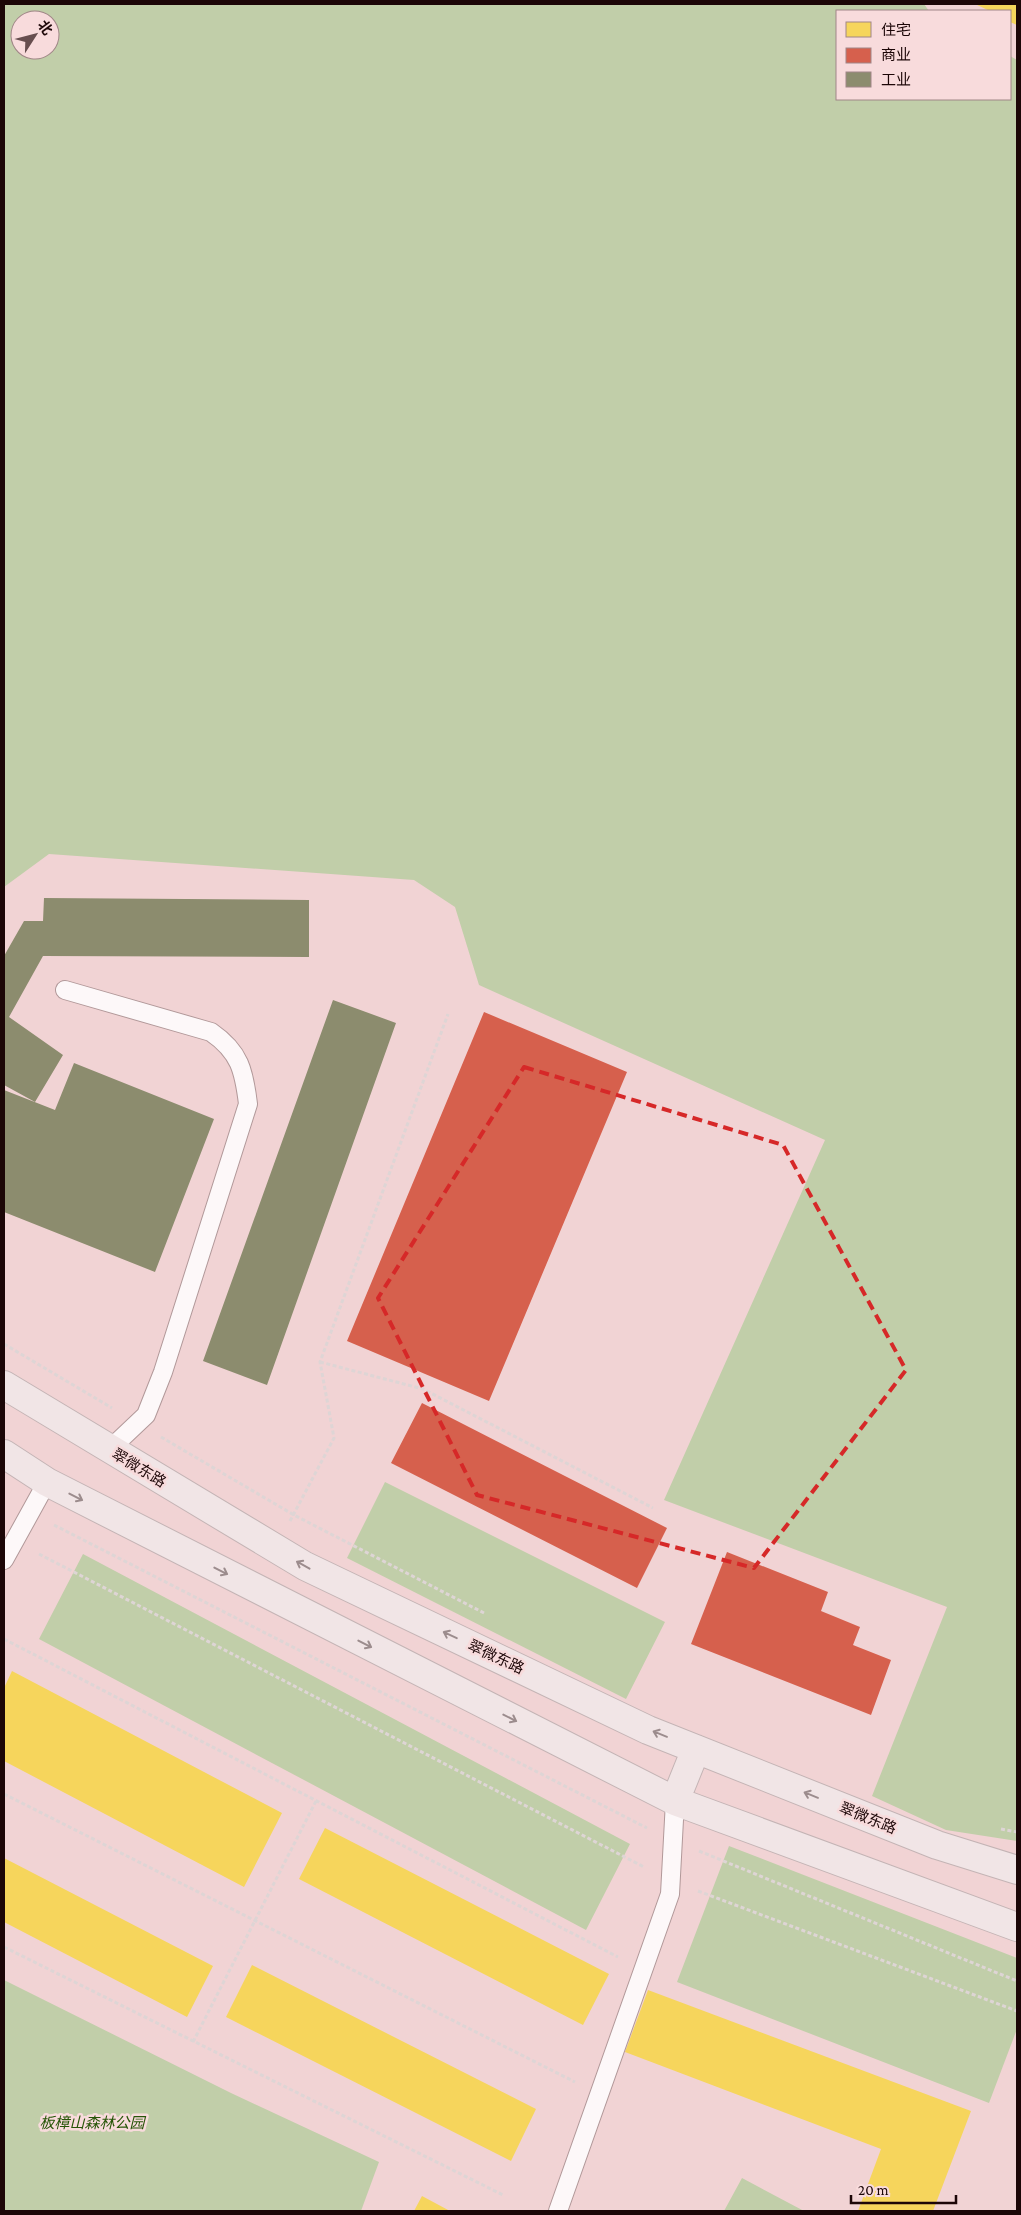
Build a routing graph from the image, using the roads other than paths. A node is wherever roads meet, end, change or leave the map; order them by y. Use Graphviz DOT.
graph roads {
  1 [pos="65,990"];
  2 [pos="4,1386"];
  3 [pos="109,1450"];
  4 [pos="4,1454"];
  5 [pos="47,1482"];
  6 [pos="4,1560"];
  7 [pos="696,1749"];
  8 [pos="674,1801"];
  9 [pos="938,1845"];
  10 [pos="1017,1858"];
  11 [pos="1017,1870"];
  12 [pos="1017,1927"];
  13 [pos="558,2211"];
  1 -- 3 [label="lane"];
  2 -- 3 [label="main road, 翠微东路"];
  7 -- 3 [label="main road, 翠微东路, one-way"];
  4 -- 5 [label="main road"];
  5 -- 6 [label="lane"];
  5 -- 8 [label="main road, one-way"];
  7 -- 8 [label="main road"];
  9 -- 7 [label="main road, 翠微东路, one-way"];
  8 -- 12 [label="main road"];
  8 -- 13 [label="lane"];
  9 -- 10 [label="main road"];
  9 -- 11 [label="main road, 翠微东路"];
}
